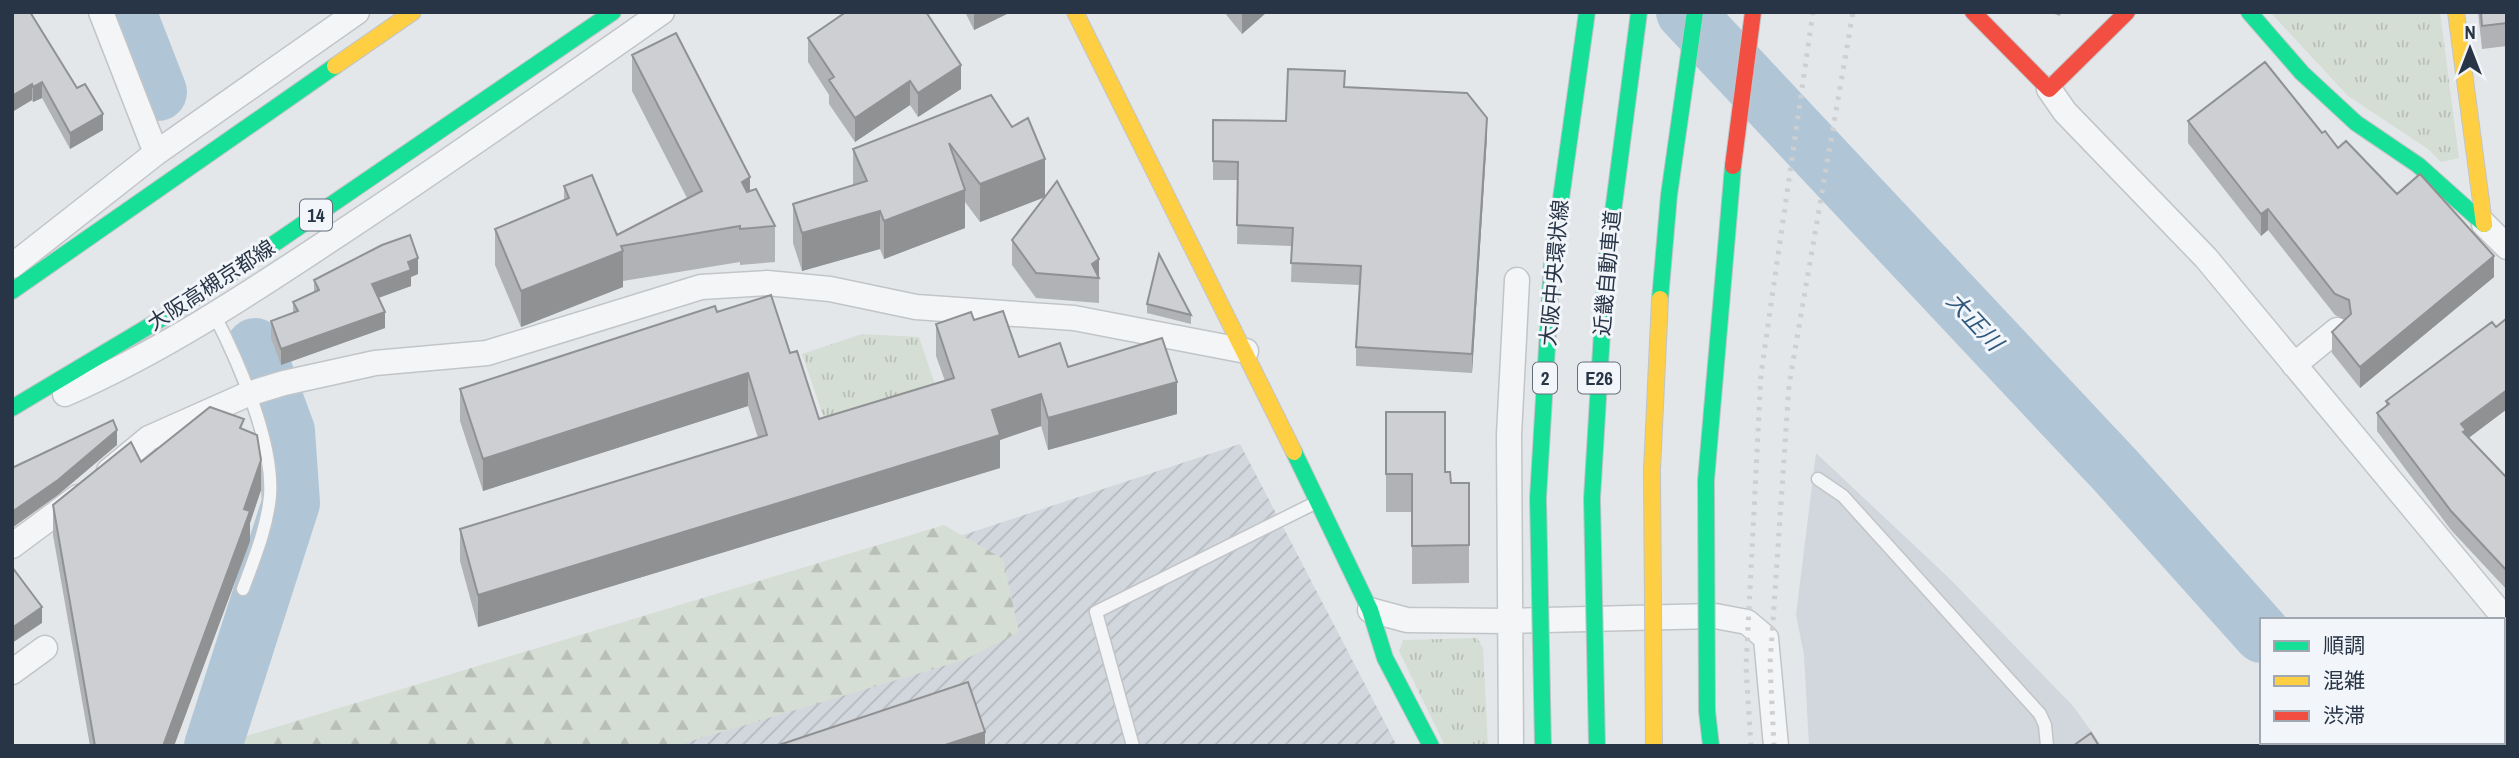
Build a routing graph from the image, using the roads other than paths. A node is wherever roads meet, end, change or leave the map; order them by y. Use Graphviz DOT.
graph roads {
  1 [pos="101,12"];
  2 [pos="357,12"];
  3 [pos="413,12"];
  4 [pos="613,12"];
  5 [pos="662,12"];
  6 [pos="1075,12"];
  7 [pos="1587,12"];
  8 [pos="1639,12"];
  9 [pos="1695,12"];
  10 [pos="1753,12"];
  11 [pos="1973,12"];
  12 [pos="2127,12"];
  13 [pos="2249,12"];
  14 [pos="2456,12"];
  15 [pos="2049,89"];
  16 [pos="156,153"];
  17 [pos="2484,224"];
  18 [pos="2507,247"];
  19 [pos="12,266"];
  20 [pos="1517,280"];
  21 [pos="12,290"];
  22 [pos="215,316"];
  23 [pos="2337,330"];
  24 [pos="1246,351"];
  25 [pos="2294,365"];
  26 [pos="254,392"];
  27 [pos="12,408"];
  28 [pos="12,417"];
  29 [pos="1818,479"];
  30 [pos="1318,501"];
  31 [pos="12,546"];
  32 [pos="243,589"];
  33 [pos="1370,610"];
  34 [pos="2505,618"];
  35 [pos="1508,621"];
  36 [pos="45,648"];
  37 [pos="12,672"];
  38 [pos="1133,746"];
  39 [pos="1432,746"];
  40 [pos="1511,746"];
  41 [pos="1543,746"];
  42 [pos="1597,746"];
  43 [pos="1654,746"];
  44 [pos="1711,746"];
  45 [pos="1776,746"];
  46 [pos="2047,746"];
  1 -- 16 [label="street"];
  2 -- 16 [label="street"];
  3 -- 21 [label="main road"];
  4 -- 27 [label="main road, 大阪高槻京都線 / 14"];
  5 -- 22 [label="street"];
  6 -- 24 [label="main road"];
  7 -- 41 [label="main road, 大阪中央環状線 / 2, bridge"];
  8 -- 42 [label="main road, 近畿自動車道 / E26, bridge"];
  9 -- 43 [label="main road, bridge"];
  10 -- 44 [label="main road, bridge"];
  11 -- 15 [label="main road"];
  12 -- 15 [label="main road"];
  13 -- 17 [label="main road"];
  14 -- 17 [label="main road"];
  15 -- 25 [label="street"];
  16 -- 19 [label="street"];
  17 -- 18 [label="street"];
  20 -- 35 [label="street"];
  22 -- 26 [label="lane"];
  22 -- 28 [label="street"];
  23 -- 25 [label="street"];
  24 -- 26 [label="street"];
  24 -- 30 [label="main road"];
  25 -- 34 [label="street"];
  26 -- 31 [label="street"];
  26 -- 32 [label="lane"];
  29 -- 46 [label="lane"];
  30 -- 33 [label="main road"];
  30 -- 38 [label="lane"];
  33 -- 35 [label="street"];
  33 -- 39 [label="main road"];
  35 -- 40 [label="street"];
  35 -- 45 [label="street"];
  36 -- 37 [label="street"];
}
